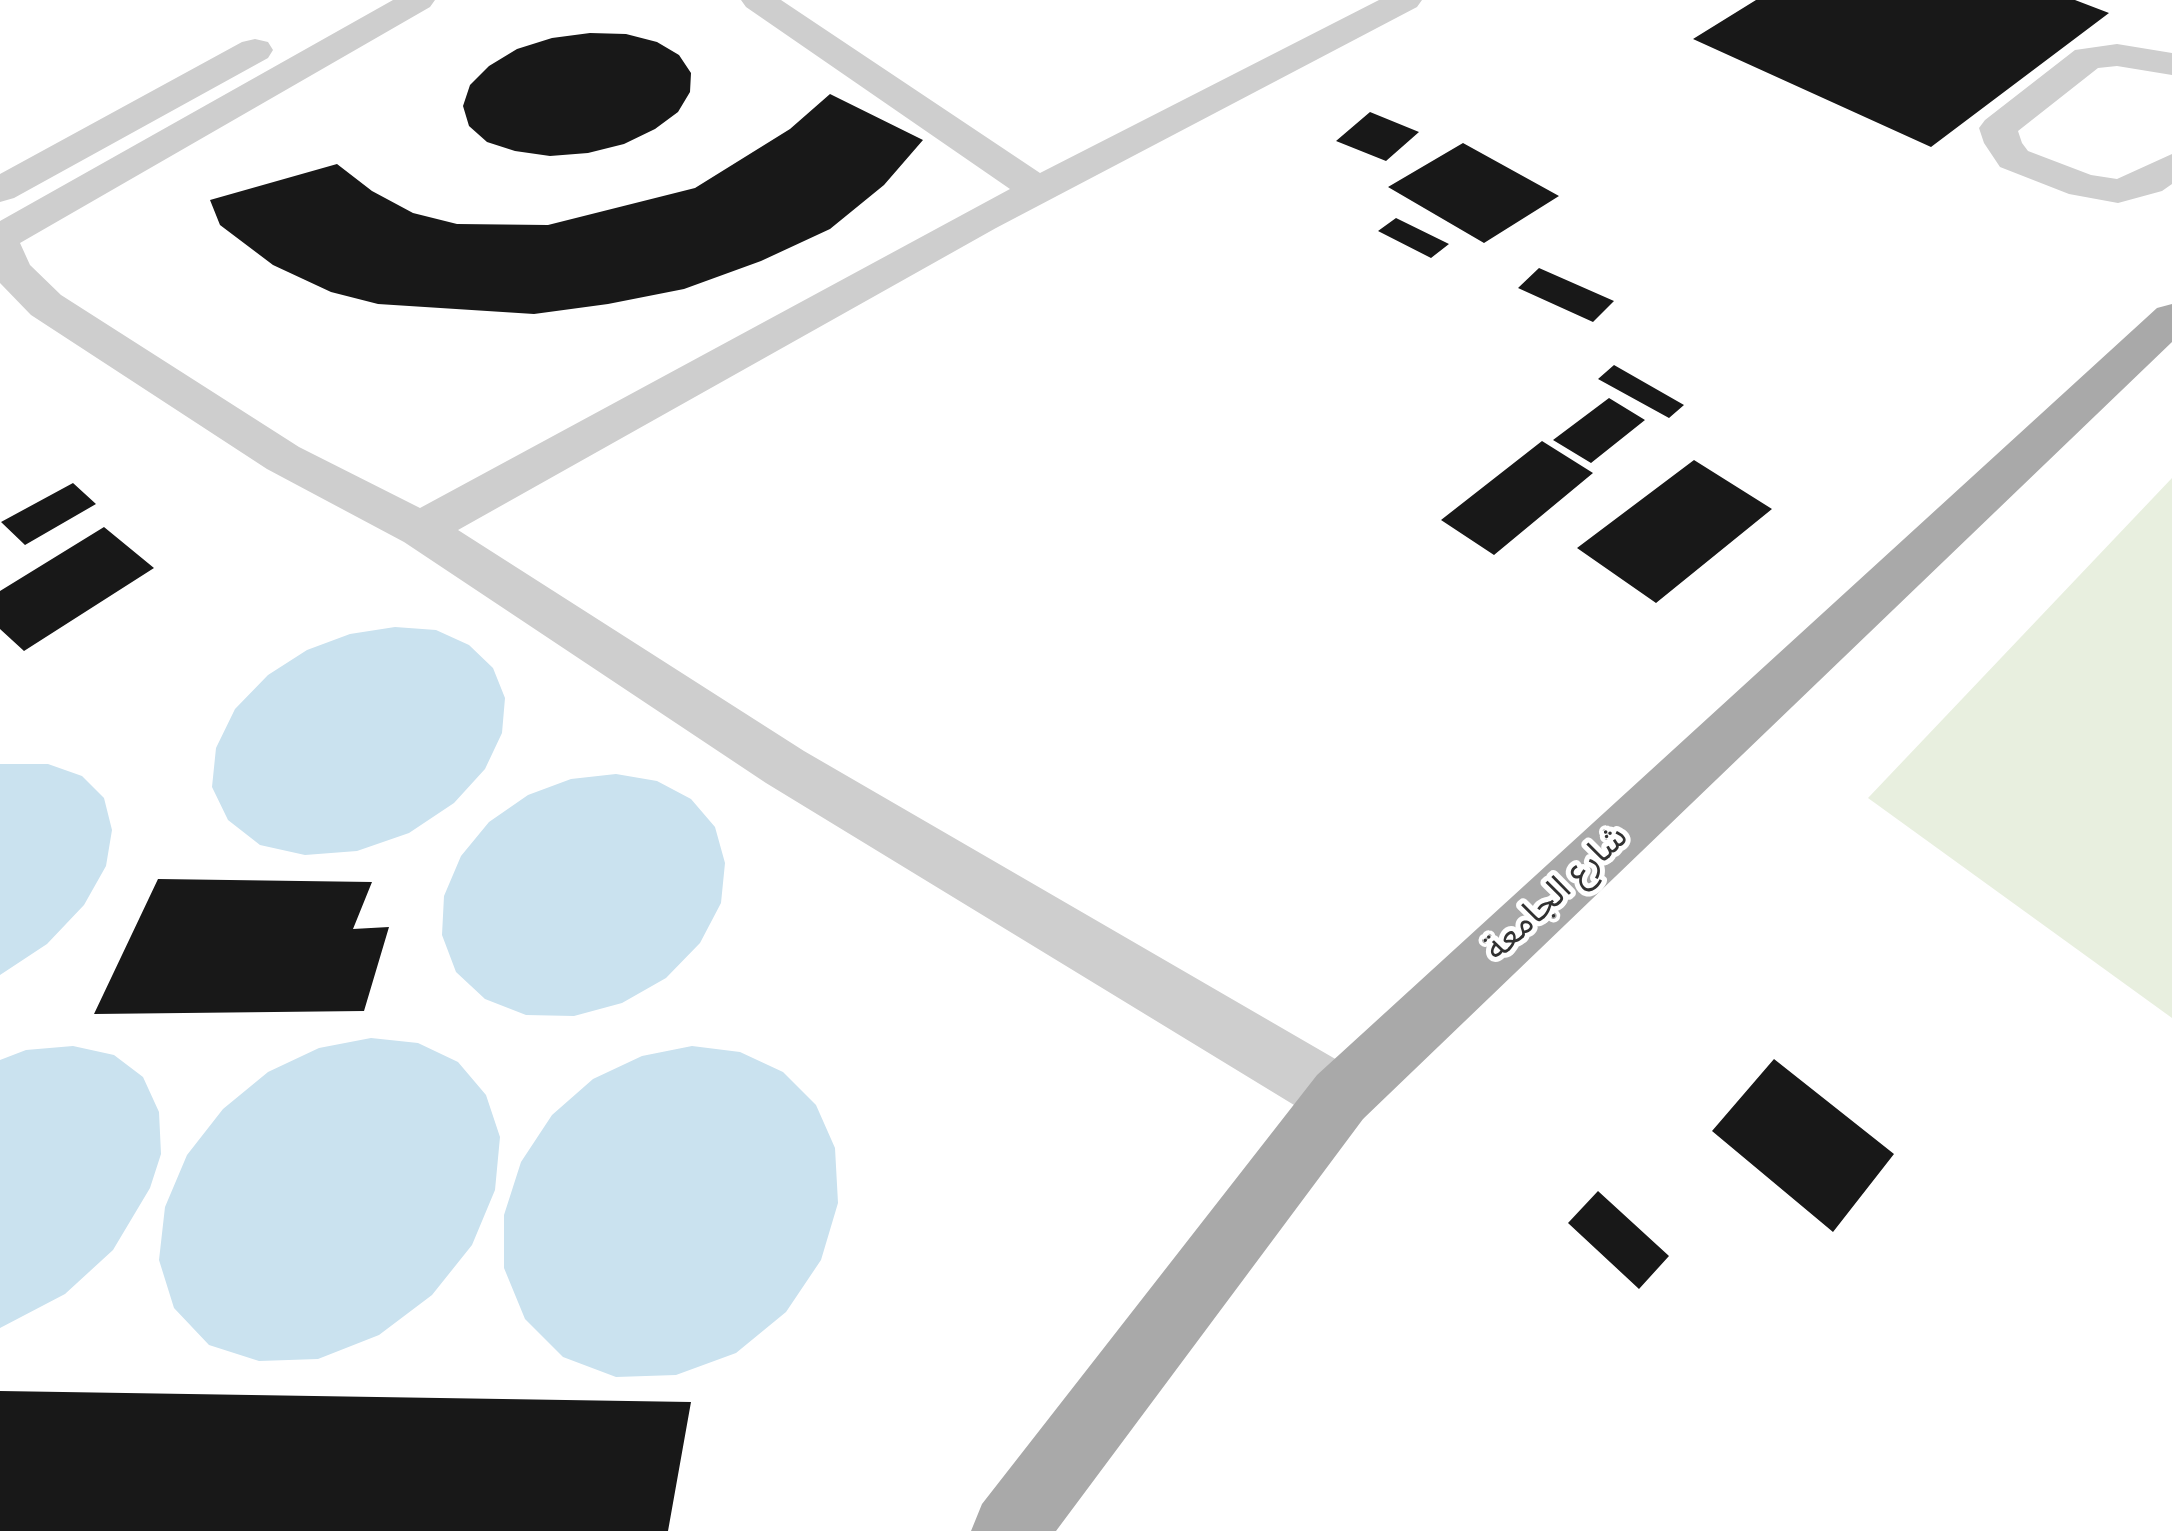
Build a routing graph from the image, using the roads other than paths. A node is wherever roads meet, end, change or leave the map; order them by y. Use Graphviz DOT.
graph roads {
  1 [pos="418,0"];
  2 [pos="758,0"];
  3 [pos="1405,0"];
  4 [pos="293,28"];
  5 [pos="2172,64"];
  6 [pos="2172,166"];
  7 [pos="0,190"];
  8 [pos="1040,191"];
  9 [pos="0,240"];
  10 [pos="2172,318"];
  11 [pos="421,530"];
  12 [pos="1340,1097"];
  13 [pos="1009,1531"];
  1 -- 9 [label="street"];
  2 -- 8 [label="street"];
  3 -- 8 [label="street"];
  4 -- 7 [label="street"];
  5 -- 6 [label="street"];
  8 -- 11 [label="street"];
  9 -- 11 [label="street"];
  10 -- 12 [label="main road, شارع الجامعة"];
  11 -- 12 [label="street"];
  12 -- 13 [label="main road, شارع الجامعة"];
}
